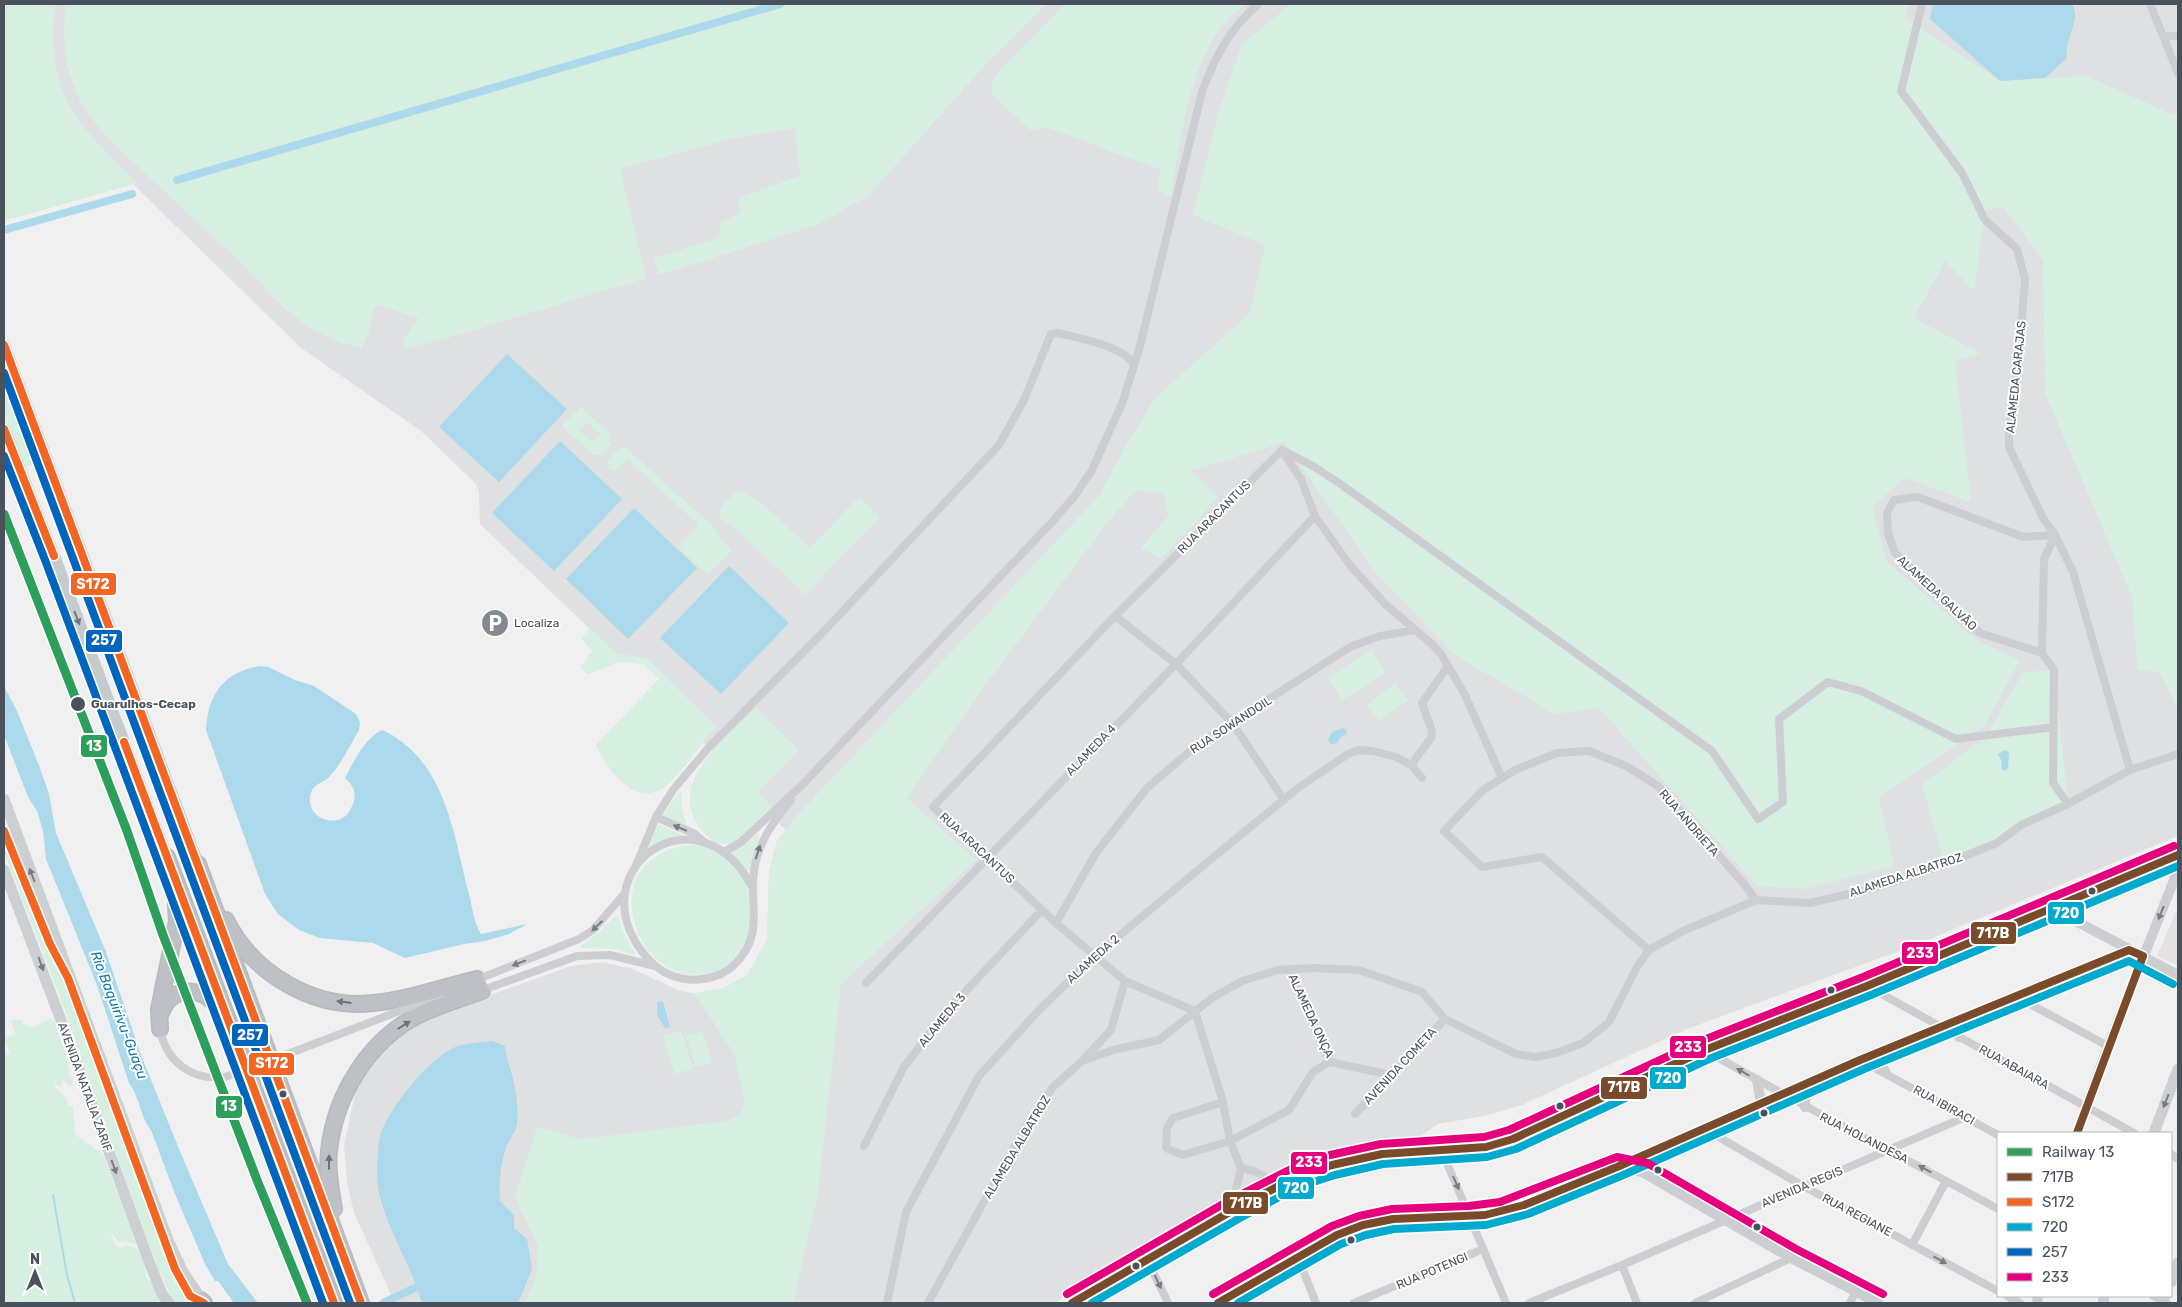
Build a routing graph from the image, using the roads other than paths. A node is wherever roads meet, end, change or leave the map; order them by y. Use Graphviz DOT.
graph roads {
  1 [pos="1258,4"];
  2 [pos="1922,4"];
  3 [pos="2150,4"];
  4 [pos="2164,36"];
  5 [pos="2178,36"];
  6 [pos="2178,73"];
  7 [pos="4,345"];
  8 [pos="1140,346"];
  9 [pos="1121,351"];
  10 [pos="1134,365"];
  11 [pos="4,429"];
  12 [pos="1282,450"];
  13 [pos="1315,516"];
  14 [pos="2056,535"];
  15 [pos="1115,616"];
  16 [pos="1415,630"];
  17 [pos="2042,653"];
  18 [pos="1176,664"];
  19 [pos="1448,666"];
  20 [pos="1233,724"];
  21 [pos="2054,727"];
  22 [pos="2178,754"];
  23 [pos="1411,765"];
  24 [pos="2130,770"];
  25 [pos="1422,778"];
  26 [pos="1502,778"];
  27 [pos="803,784"];
  28 [pos="1284,800"];
  29 [pos="4,802"];
  30 [pos="2068,804"];
  31 [pos="656,817"];
  32 [pos="7,819"];
  33 [pos="703,841"];
  34 [pos="724,852"];
  35 [pos="2178,855"];
  36 [pos="167,857"];
  37 [pos="986,857"];
  38 [pos="198,864"];
  39 [pos="635,868"];
  40 [pos="4,870"];
  41 [pos="2178,870"];
  42 [pos="752,887"];
  43 [pos="4,892"];
  44 [pos="625,894"];
  45 [pos="1756,900"];
  46 [pos="2053,909"];
  47 [pos="1042,910"];
  48 [pos="1056,923"];
  49 [pos="2108,938"];
  50 [pos="33,942"];
  51 [pos="1648,950"];
  52 [pos="2129,950"];
  53 [pos="1096,955"];
  54 [pos="2143,956"];
  55 [pos="2104,959"];
  56 [pos="655,966"];
  57 [pos="1289,969"];
  58 [pos="2178,974"];
  59 [pos="1125,981"];
  60 [pos="866,983"];
  61 [pos="480,985"];
  62 [pos="1867,986"];
  63 [pos="2032,989"];
  64 [pos="2015,996"];
  65 [pos="417,1006"];
  66 [pos="2036,1007"];
  67 [pos="1195,1011"];
  68 [pos="1445,1019"];
  69 [pos="1956,1020"];
  70 [pos="1941,1027"];
  71 [pos="160,1029"];
  72 [pos="235,1036"];
  73 [pos="1959,1037"];
  74 [pos="2108,1046"];
  75 [pos="1705,1050"];
  76 [pos="1880,1052"];
  77 [pos="1860,1060"];
  78 [pos="1082,1061"];
  79 [pos="1329,1062"];
  80 [pos="2178,1069"];
  81 [pos="1392,1075"];
  82 [pos="1890,1076"];
  83 [pos="1757,1080"];
  84 [pos="1806,1083"];
  85 [pos="1780,1094"];
  86 [pos="1223,1102"];
  87 [pos="1761,1103"];
  88 [pos="1806,1107"];
  89 [pos="2087,1107"];
  90 [pos="1355,1114"];
  91 [pos="1965,1117"];
  92 [pos="1717,1122"];
  93 [pos="1703,1128"];
  94 [pos="2077,1132"];
  95 [pos="2132,1132"];
  96 [pos="2154,1132"];
  97 [pos="1997,1134"];
  98 [pos="1718,1137"];
  99 [pos="1230,1141"];
  100 [pos="864,1146"];
  101 [pos="1441,1149"];
  102 [pos="1889,1150"];
  103 [pos="1637,1158"];
  104 [pos="1617,1167"];
  105 [pos="1241,1168"];
  106 [pos="1642,1172"];
  107 [pos="1946,1181"];
  108 [pos="1279,1184"];
  109 [pos="1805,1187"];
  110 [pos="1997,1208"];
  111 [pos="1235,1209"];
  112 [pos="1470,1216"];
  113 [pos="1725,1220"];
  114 [pos="1912,1244"];
  115 [pos="1483,1249"];
  116 [pos="1298,1258"];
  117 [pos="1791,1258"];
  118 [pos="1148,1260"];
  119 [pos="2178,1263"];
  120 [pos="1622,1265"];
  121 [pos="352,1278"];
  122 [pos="2172,1279"];
  123 [pos="1997,1290"];
  124 [pos="1856,1291"];
  125 [pos="1237,1293"];
  126 [pos="2009,1297"];
  127 [pos="203,1302"];
  128 [pos="169,1303"];
  129 [pos="334,1303"];
  130 [pos="361,1303"];
  131 [pos="887,1303"];
  132 [pos="928,1303"];
  133 [pos="1072,1303"];
  134 [pos="1168,1303"];
  135 [pos="1218,1303"];
  136 [pos="1242,1303"];
  137 [pos="1316,1303"];
  138 [pos="1354,1303"];
  139 [pos="1506,1303"];
  140 [pos="1529,1303"];
  141 [pos="1637,1303"];
  142 [pos="1695,1303"];
  143 [pos="1850,1303"];
  144 [pos="1877,1303"];
  145 [pos="2020,1303"];
  1 -- 8 [label="street"];
  2 -- 14 [label="street, ALAMEDA CARAJAS"];
  3 -- 4 [label="street"];
  4 -- 5 [label="street"];
  4 -- 6 [label="street"];
  7 -- 38 [label="main road"];
  8 -- 9 [label="street"];
  8 -- 10 [label="street"];
  9 -- 10 [label="street"];
  9 -- 31 [label="street"];
  10 -- 27 [label="street"];
  11 -- 36 [label="main road, one-way"];
  12 -- 13 [label="street"];
  12 -- 15 [label="street, RUA ARACANTUS"];
  12 -- 21 [label="street"];
  13 -- 16 [label="street"];
  13 -- 18 [label="street, ALAMEDA 4"];
  14 -- 17 [label="street"];
  14 -- 17 [label="street, ALAMEDA GALVÃO"];
  14 -- 24 [label="street, ALAMEDA CARAJAS"];
  15 -- 18 [label="street"];
  15 -- 37 [label="street, RUA ARACANTUS"];
  16 -- 19 [label="street"];
  16 -- 20 [label="street, RUA SOWANDOIL"];
  17 -- 21 [label="street"];
  18 -- 20 [label="street"];
  18 -- 37 [label="street, ALAMEDA 4"];
  19 -- 23 [label="street"];
  19 -- 26 [label="street"];
  20 -- 28 [label="street"];
  20 -- 48 [label="street, RUA SOWANDOIL"];
  21 -- 30 [label="street"];
  22 -- 24 [label="street, ALAMEDA ALBATROZ"];
  23 -- 25 [label="street, ALAMEDA 2"];
  23 -- 28 [label="street, ALAMEDA 2"];
  24 -- 30 [label="street, ALAMEDA ALBATROZ"];
  26 -- 45 [label="street, RUA ANDRIETA"];
  26 -- 51 [label="street, RUA ANDRIETA"];
  27 -- 34 [label="street"];
  42 -- 27 [label="street, one-way"];
  28 -- 53 [label="street, ALAMEDA 2"];
  29 -- 32 [label="main road, AVENIDA NATALIA ZARIF"];
  30 -- 45 [label="street, ALAMEDA ALBATROZ"];
  33 -- 31 [label="street, one-way"];
  31 -- 39 [label="street"];
  127 -- 32 [label="main road, AVENIDA NATALIA ZARIF, one-way"];
  33 -- 34 [label="street"];
  33 -- 39 [label="street"];
  34 -- 42 [label="street"];
  35 -- 46 [label="main road"];
  36 -- 71 [label="highway"];
  36 -- 72 [label="highway"];
  37 -- 47 [label="street, RUA ARACANTUS"];
  37 -- 60 [label="street, ALAMEDA 4"];
  61 -- 38 [label="highway, one-way"];
  38 -- 121 [label="highway"];
  39 -- 44 [label="street"];
  40 -- 50 [label="main road, AVENIDA NATALIA ZARIF"];
  41 -- 54 [label="street, one-way"];
  42 -- 56 [label="street"];
  43 -- 50 [label="main road"];
  44 -- 56 [label="street"];
  44 -- 61 [label="street, one-way"];
  45 -- 51 [label="street, ALAMEDA ALBATROZ"];
  46 -- 49 [label="street"];
  46 -- 62 [label="main road"];
  47 -- 48 [label="street, RUA ARACANTUS"];
  47 -- 100 [label="street, ALAMEDA 3"];
  48 -- 53 [label="street, RUA ARACANTUS"];
  49 -- 52 [label="street"];
  49 -- 55 [label="street"];
  50 -- 128 [label="main road, AVENIDA NATALIA ZARIF, one-way"];
  51 -- 68 [label="street, ALAMEDA ALBATROZ"];
  52 -- 54 [label="street"];
  52 -- 55 [label="street"];
  53 -- 59 [label="street, RUA ARACANTUS"];
  53 -- 131 [label="street, ALAMEDA 2"];
  54 -- 58 [label="street"];
  54 -- 74 [label="street"];
  55 -- 63 [label="street"];
  56 -- 61 [label="street"];
  57 -- 67 [label="street, ALAMEDA ALBATROZ"];
  57 -- 68 [label="street, ALAMEDA ALBATROZ"];
  57 -- 79 [label="street, ALAMEDA ONÇA"];
  59 -- 67 [label="street, RUA ARACANTUS"];
  59 -- 78 [label="street"];
  61 -- 65 [label="street"];
  61 -- 65 [label="street"];
  121 -- 61 [label="highway, one-way"];
  62 -- 70 [label="street, RUA ABAIARA"];
  62 -- 75 [label="main road"];
  63 -- 64 [label="street"];
  63 -- 66 [label="street"];
  64 -- 66 [label="street"];
  64 -- 69 [label="street"];
  65 -- 71 [label="street, bridge"];
  66 -- 74 [label="street"];
  67 -- 78 [label="street, ALAMEDA ALBATROZ"];
  67 -- 86 [label="street"];
  68 -- 81 [label="street, AVENIDA COMETA"];
  69 -- 70 [label="street"];
  69 -- 73 [label="street"];
  70 -- 73 [label="street, RUA ABAIARA"];
  70 -- 76 [label="street"];
  71 -- 72 [label="highway"];
  72 -- 129 [label="highway"];
  73 -- 89 [label="street, RUA ABAIARA"];
  74 -- 89 [label="street"];
  83 -- 75 [label="street, RUA HOLANDESA, one-way"];
  75 -- 101 [label="main road"];
  76 -- 77 [label="street"];
  76 -- 82 [label="street"];
  77 -- 82 [label="street, RUA IBIRACI"];
  77 -- 84 [label="street"];
  78 -- 132 [label="street, ALAMEDA ALBATROZ"];
  79 -- 81 [label="street, ALAMEDA ONÇA"];
  79 -- 99 [label="street"];
  80 -- 96 [label="main road, one-way"];
  81 -- 90 [label="street, AVENIDA COMETA"];
  82 -- 91 [label="street, RUA IBIRACI"];
  83 -- 85 [label="street, RUA HOLANDESA"];
  83 -- 87 [label="street"];
  84 -- 85 [label="street"];
  84 -- 88 [label="street"];
  85 -- 87 [label="street"];
  85 -- 88 [label="street, RUA HOLANDESA"];
  86 -- 99 [label="street"];
  86 -- 99 [label="street"];
  87 -- 92 [label="street"];
  88 -- 102 [label="street, RUA HOLANDESA"];
  89 -- 94 [label="street"];
  89 -- 95 [label="street, RUA ABAIARA"];
  91 -- 97 [label="street, RUA IBIRACI"];
  91 -- 102 [label="street, AVENIDA REGIS"];
  92 -- 93 [label="street"];
  92 -- 98 [label="street"];
  93 -- 98 [label="street, RUA REGIANE"];
  93 -- 103 [label="street"];
  98 -- 109 [label="street, RUA REGIANE"];
  99 -- 105 [label="street"];
  101 -- 108 [label="main road"];
  101 -- 112 [label="street, one-way"];
  107 -- 102 [label="street, RUA HOLANDESA, one-way"];
  102 -- 109 [label="street, AVENIDA REGIS"];
  103 -- 104 [label="street"];
  103 -- 106 [label="street"];
  104 -- 106 [label="street"];
  104 -- 112 [label="street"];
  105 -- 108 [label="street"];
  105 -- 111 [label="street"];
  106 -- 113 [label="street"];
  107 -- 110 [label="street, RUA HOLANDESA"];
  107 -- 114 [label="street"];
  108 -- 111 [label="main road"];
  109 -- 113 [label="street, AVENIDA REGIS"];
  109 -- 114 [label="street, RUA REGIANE"];
  111 -- 118 [label="main road"];
  112 -- 115 [label="street"];
  112 -- 116 [label="street"];
  113 -- 117 [label="street"];
  113 -- 120 [label="street, AVENIDA REGIS"];
  114 -- 123 [label="street, RUA REGIANE, one-way"];
  115 -- 138 [label="street, RUA POTENGI"];
  115 -- 139 [label="street"];
  116 -- 125 [label="street"];
  116 -- 137 [label="street"];
  117 -- 124 [label="street"];
  117 -- 142 [label="street"];
  118 -- 133 [label="main road"];
  118 -- 134 [label="street, one-way"];
  119 -- 122 [label="main road"];
  120 -- 140 [label="street, AVENIDA REGIS"];
  120 -- 141 [label="street"];
  121 -- 130 [label="highway"];
  124 -- 143 [label="street"];
  124 -- 144 [label="street"];
  125 -- 135 [label="street"];
  125 -- 136 [label="street"];
  126 -- 145 [label="street"];
}
